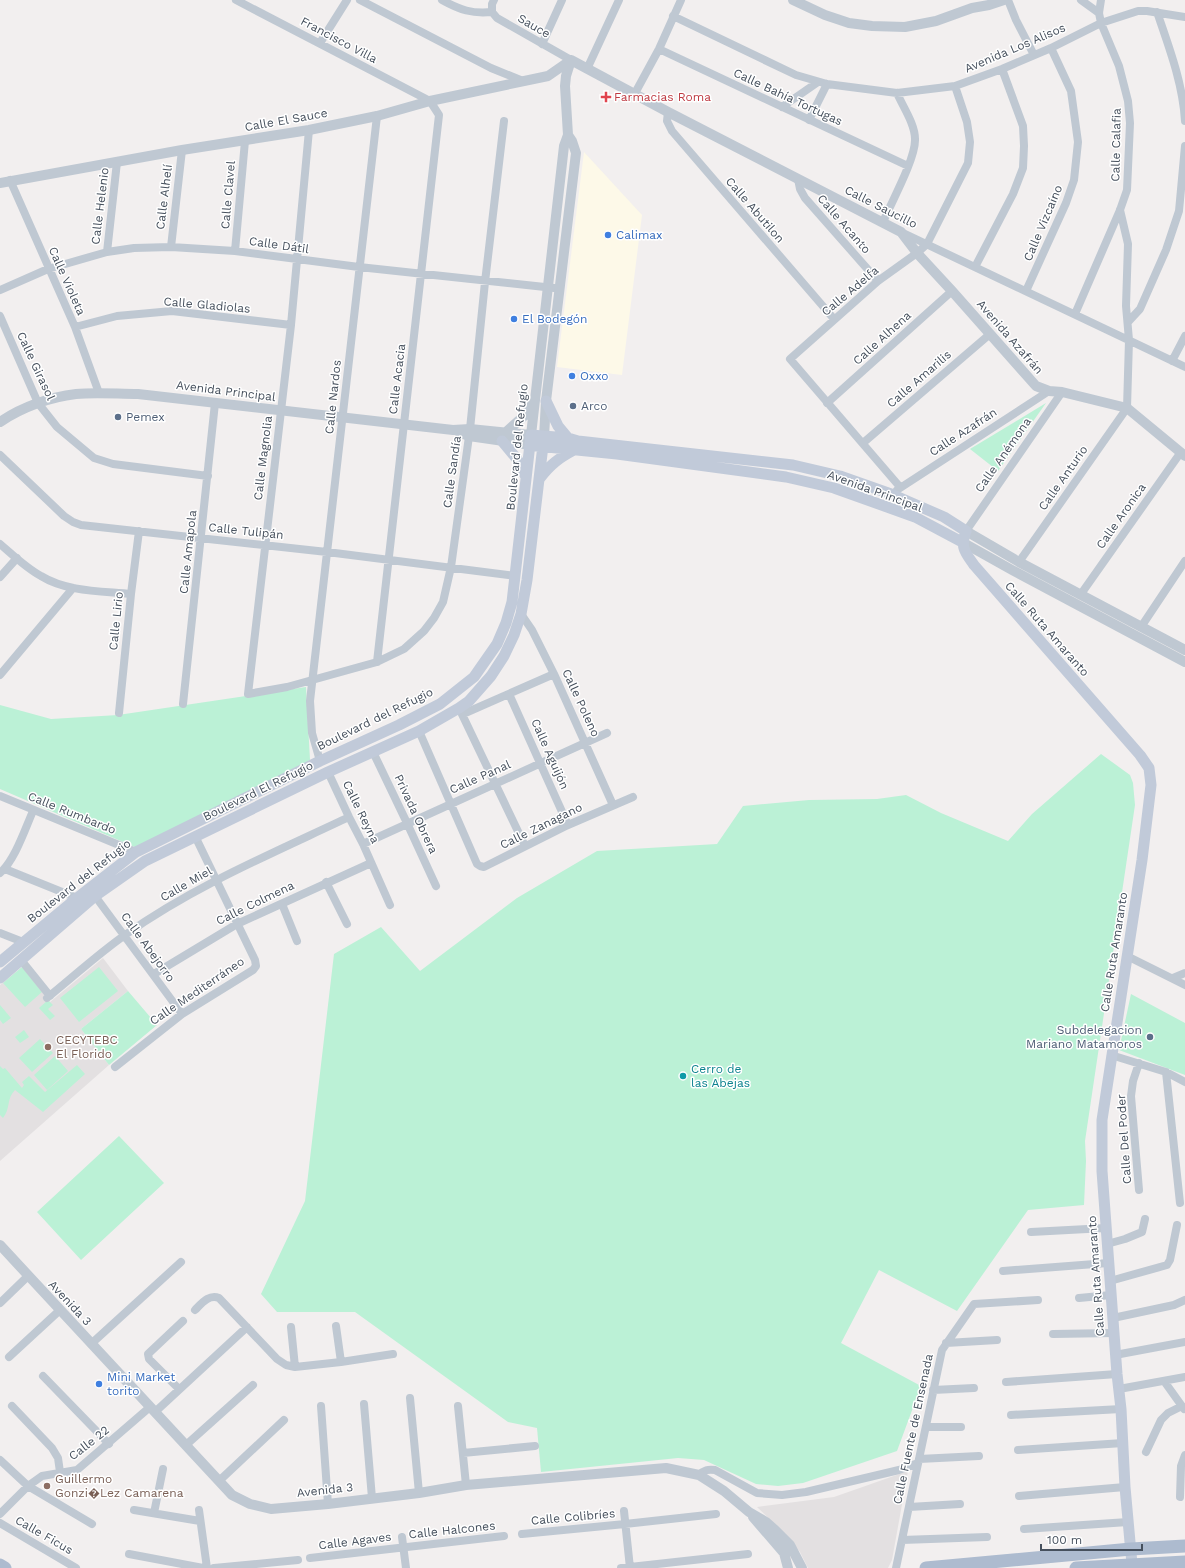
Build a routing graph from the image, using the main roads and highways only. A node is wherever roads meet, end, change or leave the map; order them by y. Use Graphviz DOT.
graph roads {
  1 [pos="540,401"];
  2 [pos="503,437"];
  3 [pos="568,438"];
  4 [pos="531,440"];
  5 [pos="543,442"];
  6 [pos="574,450"];
  7 [pos="689,458"];
  8 [pos="539,478"];
  9 [pos="526,479"];
  10 [pos="964,536"];
  11 [pos="0,962"];
  12 [pos="0,978"];
  13 [pos="1185,1546"];
  14 [pos="1131,1549"];
  15 [pos="1185,1562"];
  16 [pos="1132,1564"];
  17 [pos="0,1565"];
  18 [pos="5,1568"];
  19 [pos="926,1568"];
  20 [pos="1076,1568"];
  1 -- 3 [label="main road"];
  2 -- 9 [label="main road"];
  3 -- 5 [label="main road, Avenida Principal"];
  3 -- 7 [label="main road, Avenida Principal"];
  4 -- 5 [label="main road, Avenida Principal"];
  4 -- 9 [label="main road, Boulevard del Refugio"];
  5 -- 6 [label="main road, Avenida Principal"];
  5 -- 8 [label="main road, Boulevard El Refugio"];
  6 -- 7 [label="main road, Avenida Principal"];
  6 -- 8 [label="main road"];
  7 -- 10 [label="main road, Avenida Principal"];
  7 -- 10 [label="main road, Avenida Principal"];
  8 -- 12 [label="main road, Boulevard El Refugio"];
  9 -- 11 [label="main road, Boulevard del Refugio"];
  10 -- 14 [label="main road, Calle Ruta Amaranto"];
  13 -- 14 [label="main road"];
  14 -- 16 [label="main road, Calle Ruta Amaranto"];
  14 -- 19 [label="main road"];
  15 -- 16 [label="main road"];
  16 -- 20 [label="main road"];
  17 -- 18 [label="main road"];
}
